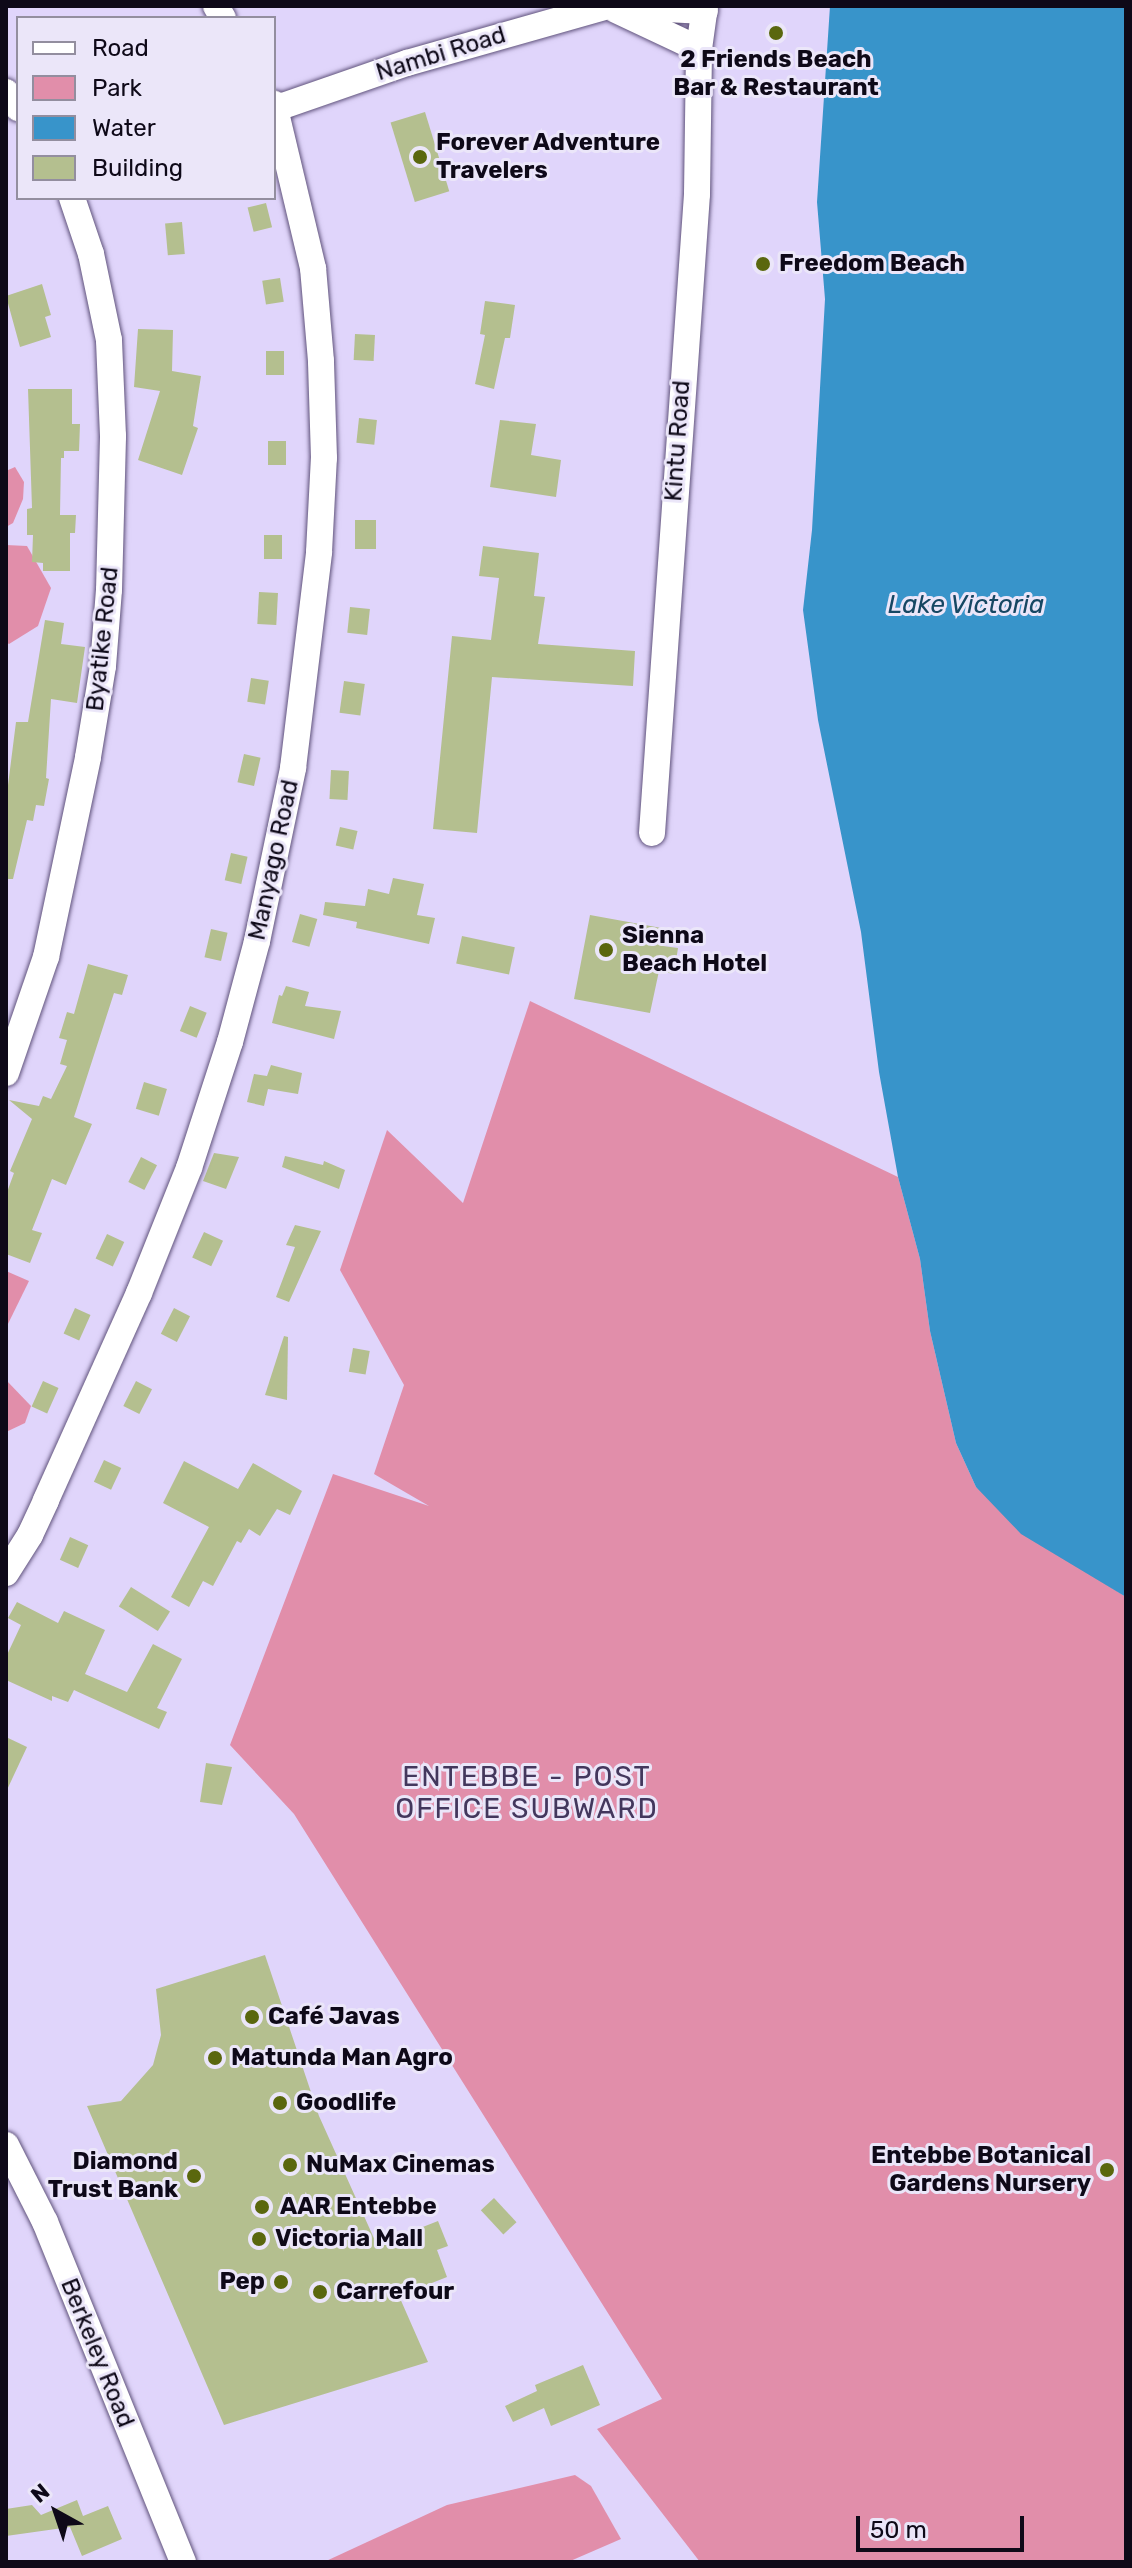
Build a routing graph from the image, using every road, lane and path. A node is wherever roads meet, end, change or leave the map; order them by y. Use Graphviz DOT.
graph roads {
  1 [pos="608,6"];
  2 [pos="705,9"];
  3 [pos="699,49"];
  4 [pos="276,106"];
  5 [pos="276,110"];
  6 [pos="73,200"];
  7 [pos="652,833"];
  8 [pos="6,1073"];
  9 [pos="6,1573"];
  10 [pos="6,2145"];
  11 [pos="183,2562"];
  1 -- 2 [label="street, Nambi Road"];
  1 -- 3 [label="street"];
  1 -- 4 [label="street, Nambi Road"];
  2 -- 3 [label="street, Nambi Road"];
  3 -- 7 [label="street, Kintu Road"];
  5 -- 9 [label="street, Manyago Road"];
  6 -- 8 [label="street, Byatike Road"];
  10 -- 11 [label="street, Berkeley Road"];
}
